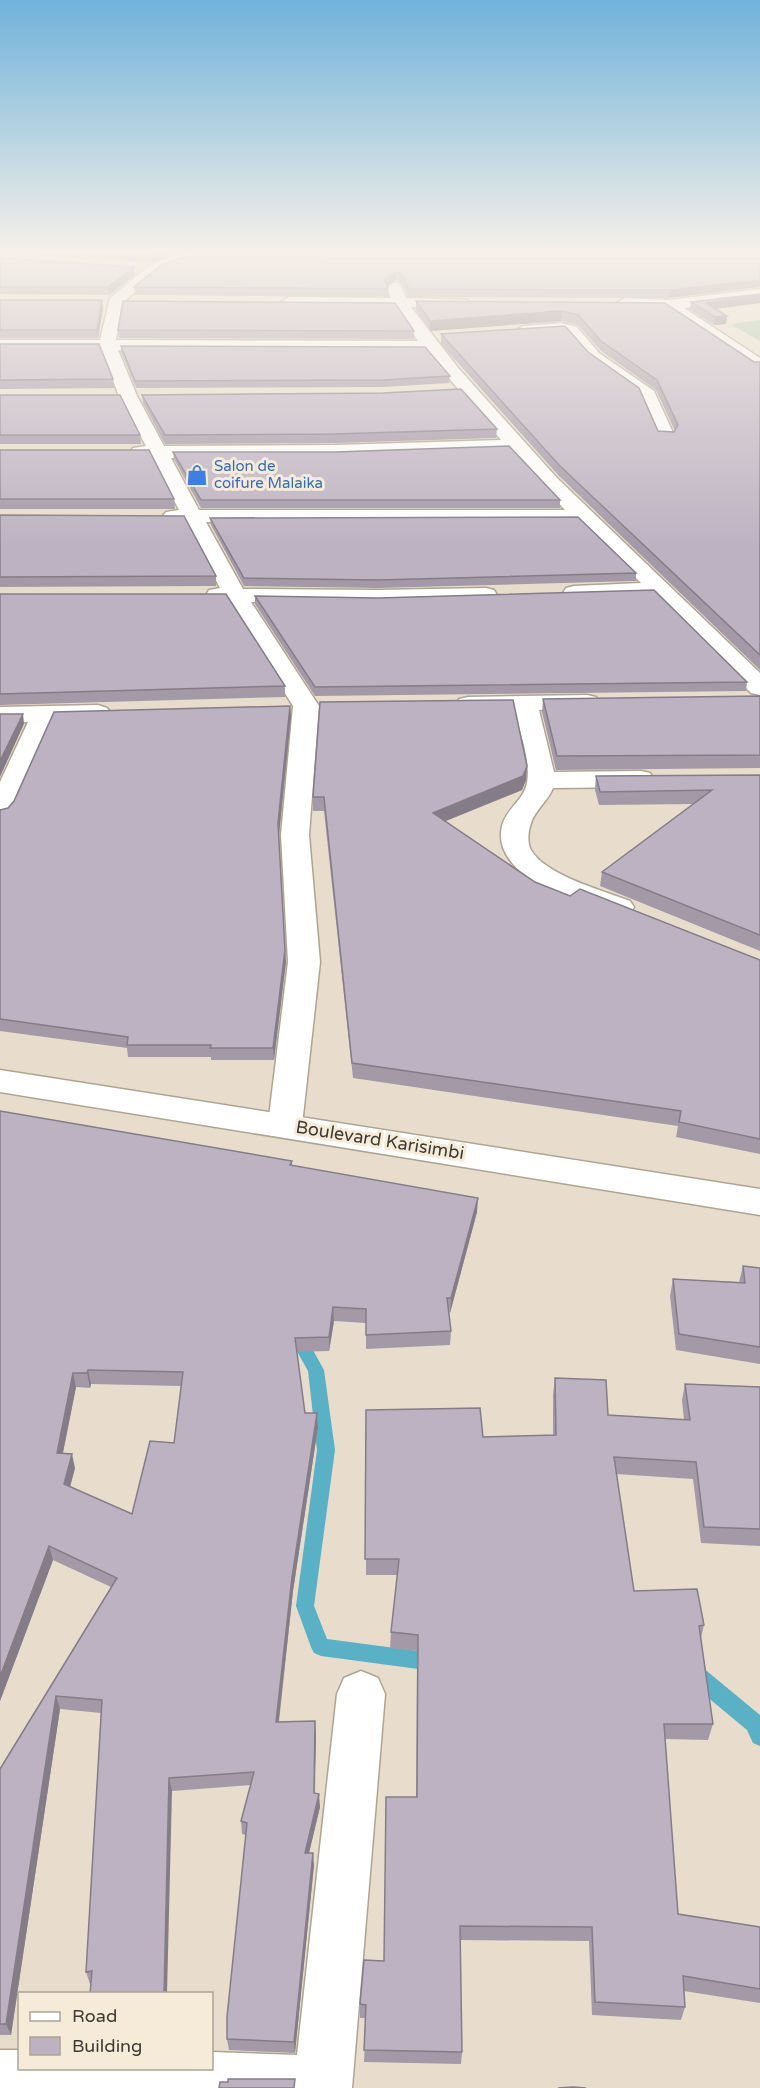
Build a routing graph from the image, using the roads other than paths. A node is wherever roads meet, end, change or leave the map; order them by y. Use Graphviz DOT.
graph roads {
  1 [pos="109,350"];
  2 [pos="441,350"];
  3 [pos="585,350"];
  4 [pos="737,350"];
  5 [pos="760,366"];
  6 [pos="467,389"];
  7 [pos="446,391"];
  8 [pos="104,396"];
  9 [pos="128,396"];
  10 [pos="148,396"];
  11 [pos="666,437"];
  12 [pos="514,445"];
  13 [pos="126,452"];
  14 [pos="160,452"];
  15 [pos="155,516"];
  16 [pos="190,516"];
  17 [pos="582,516"];
  18 [pos="659,589"];
  19 [pos="235,594"];
  20 [pos="508,594"];
  21 [pos="555,594"];
  22 [pos="200,595"];
  23 [pos="760,688"];
  24 [pos="607,702"];
  25 [pos="525,703"];
  26 [pos="444,704"];
  27 [pos="116,712"];
  28 [pos="44,715"];
  29 [pos="0,716"];
  30 [pos="668,779"];
  31 [pos="541,780"];
  32 [pos="0,811"];
  33 [pos="641,915"];
  34 [pos="0,1081"];
  35 [pos="285,1125"];
  36 [pos="760,1202"];
  37 [pos="361,1694"];
  38 [pos="30,2082"];
  39 [pos="323,2086"];
  1 -- 9 [label="street"];
  2 -- 6 [label="street"];
  3 -- 11 [label="street"];
  4 -- 5 [label="street"];
  6 -- 7 [label="street"];
  6 -- 12 [label="street"];
  8 -- 9 [label="street"];
  9 -- 10 [label="street"];
  9 -- 14 [label="street"];
  12 -- 14 [label="street"];
  12 -- 17 [label="street"];
  13 -- 14 [label="street"];
  14 -- 16 [label="street"];
  15 -- 16 [label="street"];
  16 -- 17 [label="street"];
  16 -- 19 [label="street"];
  17 -- 18 [label="street"];
  18 -- 21 [label="street"];
  18 -- 23 [label="street"];
  19 -- 20 [label="street"];
  19 -- 22 [label="street"];
  19 -- 35 [label="street"];
  24 -- 25 [label="street"];
  25 -- 26 [label="street"];
  25 -- 31 [label="street"];
  27 -- 28 [label="street"];
  28 -- 29 [label="street"];
  28 -- 32 [label="street"];
  30 -- 31 [label="street"];
  31 -- 33 [label="street"];
  34 -- 35 [label="street, Boulevard Karisimbi"];
  35 -- 36 [label="street, Boulevard Karisimbi"];
  37 -- 39 [label="street"];
  38 -- 39 [label="street"];
}
